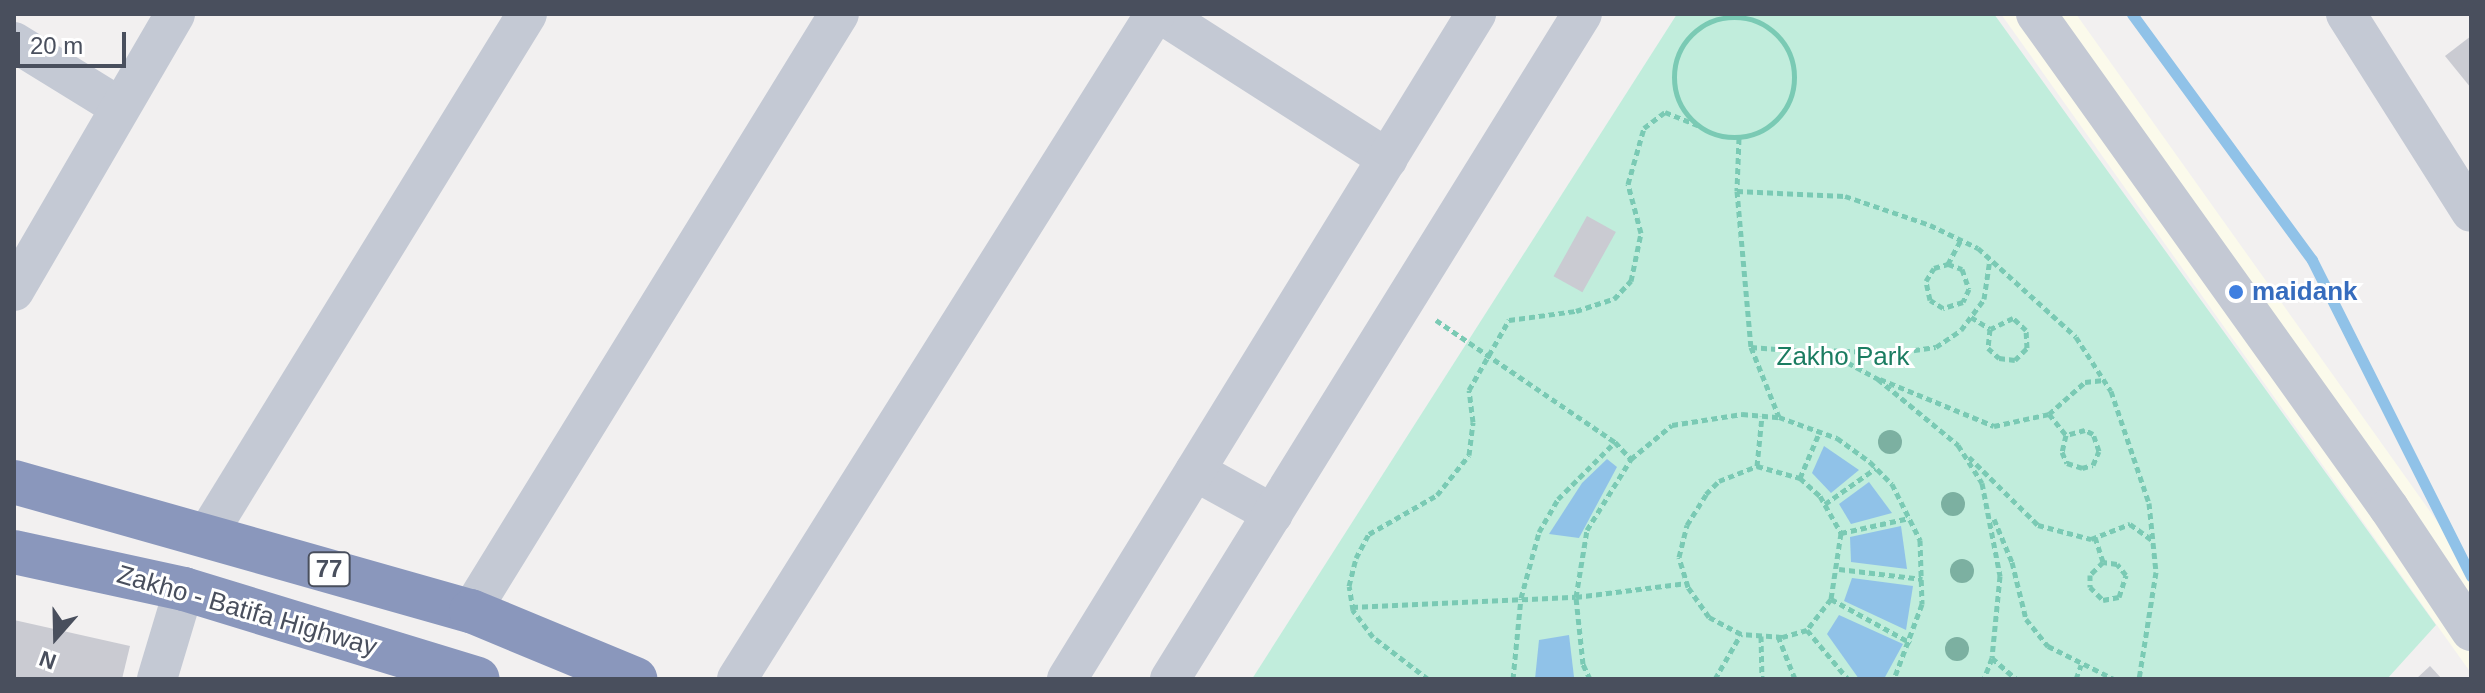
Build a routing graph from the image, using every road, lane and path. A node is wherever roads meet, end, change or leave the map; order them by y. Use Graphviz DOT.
graph roads {
  1 [pos="175,14"];
  2 [pos="527,14"];
  3 [pos="839,14"];
  4 [pos="1155,14"];
  5 [pos="1161,14"];
  6 [pos="1476,14"];
  7 [pos="1582,14"];
  8 [pos="2036,14"];
  9 [pos="2346,14"];
  10 [pos="14,42"];
  11 [pos="118,106"];
  12 [pos="1700,126"];
  13 [pos="1739,138"];
  14 [pos="1388,159"];
  15 [pos="1737,191"];
  16 [pos="2471,212"];
  17 [pos="1961,240"];
  18 [pos="1990,258"];
  19 [pos="1948,264"];
  20 [pos="14,291"];
  21 [pos="1406,299"];
  22 [pos="1971,317"];
  23 [pos="1990,329"];
  24 [pos="1751,347"];
  25 [pos="1800,351"];
  26 [pos="1487,355"];
  27 [pos="1878,379"];
  28 [pos="2104,380"];
  29 [pos="2049,414"];
  30 [pos="1762,416"];
  31 [pos="1779,417"];
  32 [pos="1820,431"];
  33 [pos="2066,435"];
  34 [pos="1615,442"];
  35 [pos="1958,445"];
  36 [pos="1631,459"];
  37 [pos="1757,466"];
  38 [pos="1876,468"];
  39 [pos="1195,471"];
  40 [pos="1800,478"];
  41 [pos="14,482"];
  42 [pos="1825,504"];
  43 [pos="1989,509"];
  44 [pos="1273,514"];
  45 [pos="1909,518"];
  46 [pos="208,533"];
  47 [pos="1841,533"];
  48 [pos="2095,537"];
  49 [pos="2153,541"];
  50 [pos="14,552"];
  51 [pos="2103,562"];
  52 [pos="1839,569"];
  53 [pos="1922,579"];
  54 [pos="1687,583"];
  55 [pos="184,589"];
  56 [pos="1576,597"];
  57 [pos="1521,598"];
  58 [pos="1831,599"];
  59 [pos="1352,607"];
  60 [pos="471,611"];
  61 [pos="1807,630"];
  62 [pos="2471,631"];
  63 [pos="1741,634"];
  64 [pos="1761,636"];
  65 [pos="1778,636"];
  66 [pos="1911,643"];
  67 [pos="1992,658"];
  68 [pos="2081,665"];
  69 [pos="157,679"];
  70 [pos="478,679"];
  71 [pos="635,679"];
  72 [pos="737,679"];
  73 [pos="1067,679"];
  74 [pos="1170,679"];
  75 [pos="1428,679"];
  76 [pos="1513,679"];
  77 [pos="1590,679"];
  78 [pos="1715,679"];
  79 [pos="1762,679"];
  80 [pos="1795,679"];
  81 [pos="1848,679"];
  82 [pos="1894,679"];
  83 [pos="1984,679"];
  84 [pos="2016,679"];
  85 [pos="2076,679"];
  86 [pos="2114,679"];
  87 [pos="2139,679"];
  1 -- 11 [label="street"];
  2 -- 46 [label="street"];
  3 -- 60 [label="street"];
  4 -- 72 [label="street"];
  5 -- 14 [label="street"];
  6 -- 14 [label="street"];
  7 -- 21 [label="street"];
  8 -- 62 [label="street"];
  9 -- 16 [label="street"];
  10 -- 11 [label="street"];
  11 -- 20 [label="street"];
  12 -- 13 [label="path"];
  12 -- 13 [label="path"];
  12 -- 26 [label="path"];
  13 -- 15 [label="path"];
  14 -- 39 [label="street"];
  15 -- 17 [label="path"];
  15 -- 24 [label="path"];
  17 -- 18 [label="path"];
  17 -- 19 [label="path"];
  18 -- 22 [label="path"];
  18 -- 28 [label="path"];
  19 -- 19 [label="path"];
  21 -- 26 [label="path"];
  21 -- 44 [label="street"];
  22 -- 23 [label="path"];
  22 -- 25 [label="path"];
  23 -- 23 [label="path"];
  24 -- 25 [label="path"];
  24 -- 31 [label="path"];
  25 -- 27 [label="path"];
  26 -- 34 [label="path"];
  26 -- 59 [label="path"];
  27 -- 29 [label="path"];
  27 -- 35 [label="path"];
  28 -- 29 [label="path"];
  28 -- 49 [label="path"];
  29 -- 33 [label="path"];
  30 -- 31 [label="path"];
  30 -- 36 [label="path"];
  30 -- 37 [label="path"];
  31 -- 32 [label="path"];
  32 -- 38 [label="path"];
  32 -- 40 [label="path"];
  33 -- 33 [label="path"];
  34 -- 36 [label="path"];
  34 -- 57 [label="path"];
  35 -- 43 [label="path"];
  35 -- 48 [label="path"];
  36 -- 56 [label="path"];
  37 -- 40 [label="path"];
  37 -- 54 [label="path"];
  38 -- 42 [label="path"];
  38 -- 45 [label="path"];
  39 -- 44 [label="street"];
  39 -- 73 [label="street"];
  40 -- 42 [label="path"];
  41 -- 46 [label="highway, 77"];
  42 -- 47 [label="path"];
  43 -- 67 [label="path"];
  43 -- 68 [label="path"];
  44 -- 74 [label="street"];
  45 -- 47 [label="path"];
  45 -- 53 [label="path"];
  46 -- 60 [label="highway, 77"];
  47 -- 52 [label="path"];
  48 -- 49 [label="path"];
  48 -- 51 [label="path"];
  49 -- 87 [label="path"];
  50 -- 55 [label="highway, Zakho - Batifa Highway / 77"];
  51 -- 51 [label="path"];
  52 -- 53 [label="path"];
  52 -- 58 [label="path"];
  53 -- 66 [label="path"];
  54 -- 56 [label="path"];
  54 -- 63 [label="path"];
  55 -- 69 [label="street"];
  55 -- 70 [label="highway, Zakho - Batifa Highway / 77"];
  56 -- 57 [label="path"];
  56 -- 77 [label="path"];
  57 -- 59 [label="path"];
  57 -- 76 [label="path"];
  58 -- 61 [label="path"];
  58 -- 66 [label="path"];
  59 -- 75 [label="path"];
  60 -- 71 [label="highway, 77"];
  61 -- 65 [label="path"];
  61 -- 81 [label="path"];
  63 -- 64 [label="path"];
  63 -- 78 [label="path"];
  64 -- 65 [label="path"];
  64 -- 79 [label="path"];
  65 -- 80 [label="path"];
  66 -- 82 [label="path"];
  67 -- 83 [label="path"];
  67 -- 84 [label="path"];
  68 -- 85 [label="path"];
  68 -- 86 [label="path"];
}
